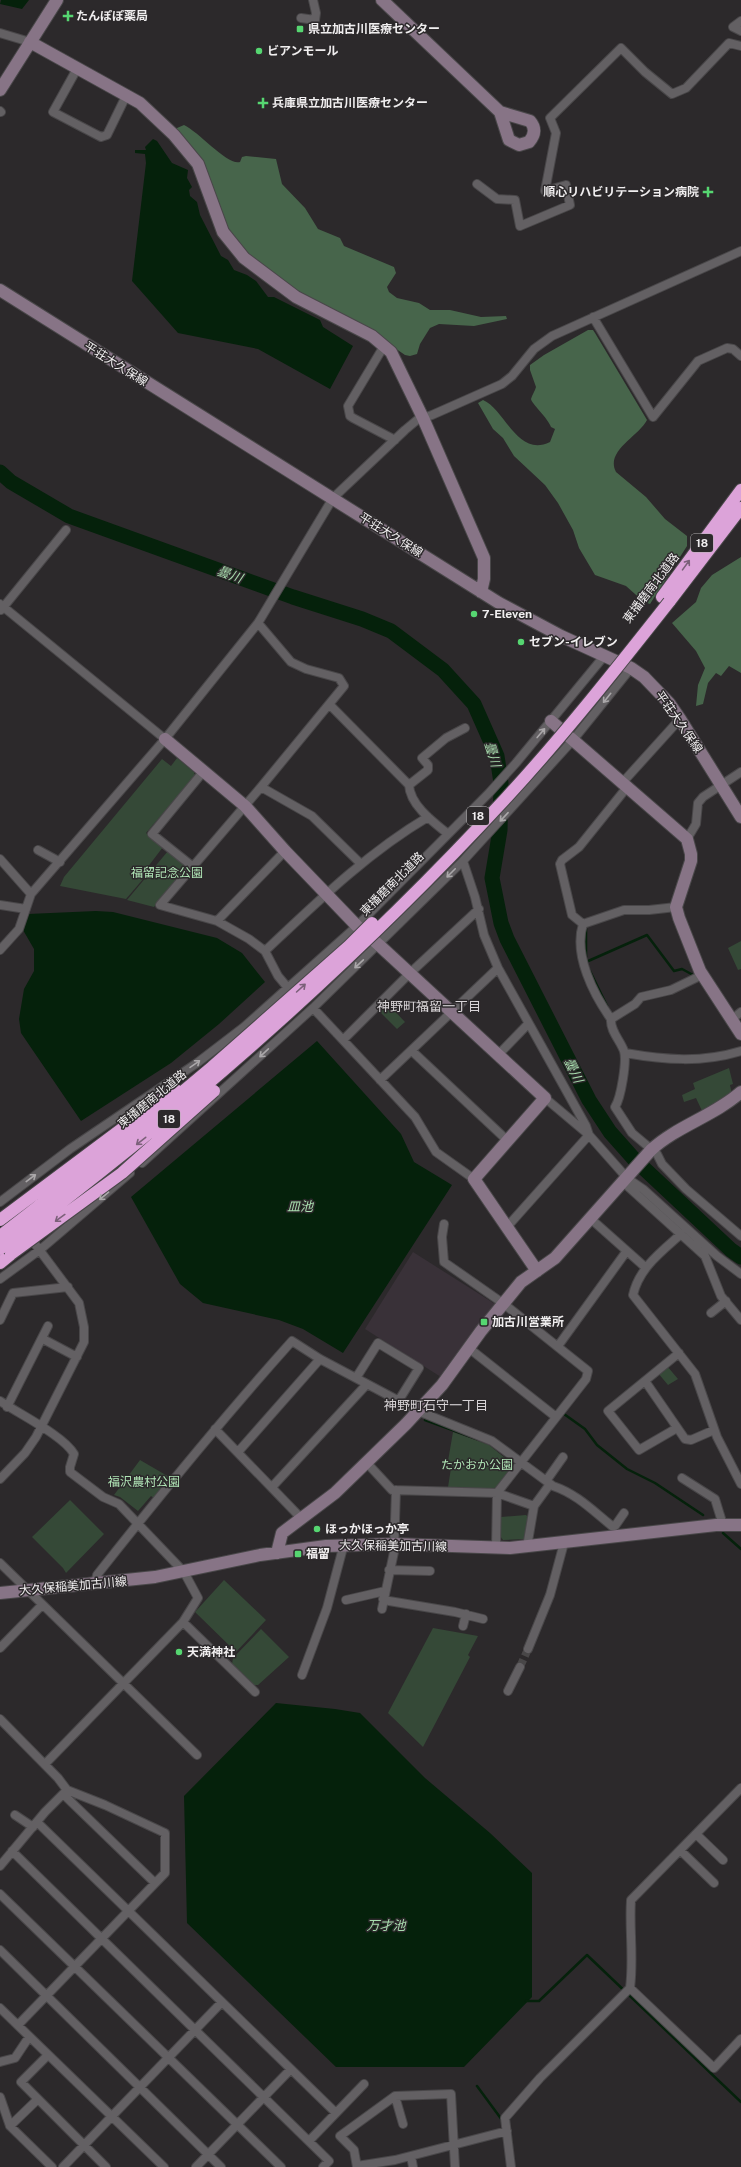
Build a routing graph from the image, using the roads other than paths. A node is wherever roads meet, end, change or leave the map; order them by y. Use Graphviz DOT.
graph roads {
  1 [pos="57,0"];
  2 [pos="313,0"];
  3 [pos="382,0"];
  4 [pos="302,18"];
  5 [pos="741,21"];
  6 [pos="741,31"];
  7 [pos="0,34"];
  8 [pos="30,42"];
  9 [pos="741,46"];
  10 [pos="78,67"];
  11 [pos="0,90"];
  12 [pos="126,94"];
  13 [pos="500,112"];
  14 [pos="478,184"];
  15 [pos="741,251"];
  16 [pos="0,292"];
  17 [pos="593,317"];
  18 [pos="384,346"];
  19 [pos="741,356"];
  20 [pos="424,418"];
  21 [pos="395,440"];
  22 [pos="741,490"];
  23 [pos="333,498"];
  24 [pos="741,508"];
  25 [pos="66,530"];
  26 [pos="481,592"];
  27 [pos="666,600"];
  28 [pos="1,607"];
  29 [pos="258,623"];
  30 [pos="605,655"];
  31 [pos="631,668"];
  32 [pos="329,704"];
  33 [pos="680,719"];
  34 [pos="551,721"];
  35 [pos="465,728"];
  36 [pos="165,739"];
  37 [pos="573,740"];
  38 [pos="203,772"];
  39 [pos="741,772"];
  40 [pos="625,784"];
  41 [pos="408,785"];
  42 [pos="722,785"];
  43 [pos="261,787"];
  44 [pos="245,806"];
  45 [pos="428,817"];
  46 [pos="741,818"];
  47 [pos="448,834"];
  48 [pos="687,839"];
  49 [pos="38,850"];
  50 [pos="285,851"];
  51 [pos="0,859"];
  52 [pos="463,861"];
  53 [pos="60,862"];
  54 [pos="361,864"];
  55 [pos="192,866"];
  56 [pos="326,893"];
  57 [pos="32,894"];
  58 [pos="0,905"];
  59 [pos="676,907"];
  60 [pos="26,909"];
  61 [pos="478,909"];
  62 [pos="217,921"];
  63 [pos="583,924"];
  64 [pos="357,926"];
  65 [pos="379,945"];
  66 [pos="1,947"];
  67 [pos="265,951"];
  68 [pos="498,968"];
  69 [pos="409,974"];
  70 [pos="702,975"];
  71 [pos="329,978"];
  72 [pos="288,988"];
  73 [pos="313,1008"];
  74 [pos="741,1012"];
  75 [pos="451,1013"];
  76 [pos="272,1014"];
  77 [pos="611,1020"];
  78 [pos="731,1020"];
  79 [pos="528,1024"];
  80 [pos="741,1034"];
  81 [pos="343,1040"];
  82 [pos="741,1050"];
  83 [pos="412,1051"];
  84 [pos="625,1053"];
  85 [pos="499,1054"];
  86 [pos="380,1080"];
  87 [pos="741,1092"];
  88 [pos="545,1098"];
  89 [pos="589,1136"];
  90 [pos="508,1141"];
  91 [pos="651,1150"];
  92 [pos="474,1179"];
  93 [pos="625,1180"];
  94 [pos="0,1201"];
  95 [pos="0,1220"];
  96 [pos="590,1220"];
  97 [pos="444,1224"];
  98 [pos="507,1227"];
  99 [pos="681,1234"];
  100 [pos="0,1236"];
  101 [pos="741,1236"];
  102 [pos="0,1249"];
  103 [pos="41,1249"];
  104 [pos="626,1252"];
  105 [pos="0,1263"];
  106 [pos="645,1268"];
  107 [pos="536,1271"];
  108 [pos="741,1274"];
  109 [pos="0,1279"];
  110 [pos="68,1287"];
  111 [pos="726,1301"];
  112 [pos="504,1304"];
  113 [pos="711,1313"];
  114 [pos="0,1320"];
  115 [pos="741,1320"];
  116 [pos="48,1326"];
  117 [pos="43,1339"];
  118 [pos="558,1346"];
  119 [pos="470,1349"];
  120 [pos="679,1353"];
  121 [pos="77,1357"];
  122 [pos="320,1359"];
  123 [pos="356,1378"];
  124 [pos="645,1381"];
  125 [pos="367,1384"];
  126 [pos="398,1400"];
  127 [pos="0,1401"];
  128 [pos="8,1407"];
  129 [pos="418,1411"];
  130 [pos="556,1417"];
  131 [pos="40,1427"];
  132 [pos="677,1428"];
  133 [pos="215,1429"];
  134 [pos="714,1430"];
  135 [pos="238,1452"];
  136 [pos="563,1457"];
  137 [pos="522,1462"];
  138 [pos="367,1463"];
  139 [pos="682,1478"];
  140 [pos="0,1479"];
  141 [pos="548,1482"];
  142 [pos="741,1484"];
  143 [pos="272,1487"];
  144 [pos="396,1490"];
  145 [pos="497,1493"];
  146 [pos="534,1506"];
  147 [pos="624,1513"];
  148 [pos="301,1518"];
  149 [pos="138,1523"];
  150 [pos="723,1525"];
  151 [pos="741,1525"];
  152 [pos="564,1543"];
  153 [pos="344,1544"];
  154 [pos="394,1544"];
  155 [pos="527,1548"];
  156 [pos="496,1549"];
  157 [pos="277,1552"];
  158 [pos="0,1563"];
  159 [pos="389,1570"];
  160 [pos="430,1571"];
  161 [pos="184,1572"];
  162 [pos="95,1584"];
  163 [pos="29,1590"];
  164 [pos="0,1593"];
  165 [pos="384,1595"];
  166 [pos="346,1600"];
  167 [pos="42,1605"];
  168 [pos="382,1609"];
  169 [pos="466,1614"];
  170 [pos="483,1619"];
  171 [pos="182,1622"];
  172 [pos="463,1626"];
  173 [pos="0,1648"];
  174 [pos="528,1649"];
  175 [pos="520,1667"];
  176 [pos="302,1675"];
  177 [pos="124,1683"];
  178 [pos="508,1691"];
  179 [pos="255,1692"];
  180 [pos="0,1718"];
  181 [pos="197,1755"];
  182 [pos="45,1764"];
  183 [pos="741,1788"];
  184 [pos="65,1792"];
  185 [pos="14,1815"];
  186 [pos="35,1824"];
  187 [pos="696,1834"];
  188 [pos="680,1850"];
  189 [pos="12,1851"];
  190 [pos="723,1860"];
  191 [pos="0,1866"];
  192 [pos="155,1883"];
  193 [pos="714,1883"];
  194 [pos="0,1894"];
  195 [pos="128,1910"];
  196 [pos="102,1939"];
  197 [pos="0,1950"];
  198 [pos="76,1967"];
  199 [pos="630,1988"];
  200 [pos="47,1995"];
  201 [pos="220,2003"];
  202 [pos="0,2008"];
  203 [pos="18,2025"];
  204 [pos="195,2030"];
  205 [pos="30,2037"];
  206 [pos="741,2039"];
  207 [pos="48,2055"];
  208 [pos="169,2057"];
  209 [pos="0,2062"];
  210 [pos="290,2070"];
  211 [pos="364,2084"];
  212 [pos="140,2087"];
  213 [pos="395,2096"];
  214 [pos="0,2097"];
  215 [pos="264,2097"];
  216 [pos="38,2099"];
  217 [pos="336,2113"];
  218 [pos="112,2116"];
  219 [pos="238,2124"];
  220 [pos="403,2124"];
  221 [pos="10,2126"];
  222 [pos="507,2131"];
  223 [pos="309,2140"];
  224 [pos="454,2145"];
  225 [pos="83,2146"];
  226 [pos="208,2155"];
  227 [pos="411,2156"];
  228 [pos="52,2167"];
  229 [pos="63,2167"];
  230 [pos="106,2167"];
  231 [pos="164,2167"];
  232 [pos="196,2167"];
  233 [pos="221,2167"];
  234 [pos="282,2167"];
  235 [pos="323,2167"];
  236 [pos="357,2167"];
  237 [pos="413,2167"];
  238 [pos="455,2167"];
  239 [pos="511,2167"];
  1 -- 8 [label="street"];
  2 -- 4 [label="street"];
  3 -- 13 [label="street"];
  5 -- 6 [label="street"];
  7 -- 8 [label="street"];
  8 -- 10 [label="street"];
  8 -- 11 [label="street"];
  9 -- 14 [label="street"];
  10 -- 12 [label="street"];
  10 -- 12 [label="street"];
  12 -- 18 [label="street"];
  15 -- 17 [label="street"];
  16 -- 23 [label="street, 平荘大久保線"];
  17 -- 19 [label="street"];
  17 -- 20 [label="street"];
  18 -- 20 [label="street"];
  18 -- 21 [label="street"];
  20 -- 21 [label="street"];
  20 -- 26 [label="street"];
  21 -- 23 [label="street"];
  27 -- 22 [label="highway, 東播磨南北道路 / 18, one-way"];
  23 -- 26 [label="street, 平荘大久保線"];
  23 -- 29 [label="street"];
  24 -- 27 [label="highway, 東播磨南北道路 / 18"];
  25 -- 28 [label="street"];
  26 -- 30 [label="street, 平荘大久保線"];
  27 -- 71 [label="highway, 東播磨南北道路 / 18, bridge"];
  76 -- 27 [label="highway, 東播磨南北道路 / 18, one-way, bridge"];
  28 -- 36 [label="street"];
  29 -- 32 [label="street"];
  29 -- 36 [label="street"];
  30 -- 31 [label="street, 平荘大久保線"];
  30 -- 34 [label="street"];
  31 -- 33 [label="street, 平荘大久保線"];
  31 -- 37 [label="street, one-way"];
  32 -- 41 [label="street"];
  32 -- 43 [label="street"];
  33 -- 40 [label="street"];
  33 -- 42 [label="street, 平荘大久保線"];
  34 -- 37 [label="street"];
  47 -- 34 [label="street, one-way"];
  35 -- 41 [label="street"];
  36 -- 38 [label="street"];
  36 -- 53 [label="street"];
  37 -- 40 [label="street"];
  37 -- 52 [label="street, one-way"];
  38 -- 44 [label="street"];
  38 -- 55 [label="street"];
  39 -- 42 [label="street"];
  40 -- 48 [label="street"];
  40 -- 63 [label="street"];
  41 -- 45 [label="street"];
  42 -- 46 [label="street, 平荘大久保線"];
  42 -- 48 [label="street"];
  43 -- 44 [label="street"];
  43 -- 54 [label="street"];
  44 -- 50 [label="street"];
  44 -- 55 [label="street"];
  45 -- 47 [label="street"];
  45 -- 54 [label="street"];
  47 -- 64 [label="street"];
  48 -- 59 [label="street"];
  49 -- 53 [label="street"];
  50 -- 56 [label="street"];
  50 -- 62 [label="street"];
  51 -- 57 [label="street"];
  52 -- 61 [label="street"];
  52 -- 65 [label="street, one-way"];
  53 -- 57 [label="street"];
  54 -- 56 [label="street"];
  55 -- 62 [label="street"];
  56 -- 64 [label="street"];
  56 -- 67 [label="street"];
  57 -- 60 [label="street"];
  58 -- 60 [label="street"];
  59 -- 63 [label="street"];
  59 -- 70 [label="street"];
  60 -- 66 [label="street"];
  61 -- 68 [label="street"];
  61 -- 69 [label="street"];
  62 -- 67 [label="street"];
  63 -- 77 [label="street"];
  64 -- 65 [label="street"];
  64 -- 72 [label="street"];
  65 -- 69 [label="street"];
  65 -- 73 [label="street, one-way"];
  67 -- 72 [label="street"];
  68 -- 75 [label="street"];
  68 -- 79 [label="street"];
  69 -- 75 [label="street"];
  69 -- 81 [label="street"];
  70 -- 77 [label="street"];
  70 -- 78 [label="street"];
  71 -- 102 [label="highway, 東播磨南北道路 / 18, one-way, bridge"];
  71 -- 105 [label="highway, 18, one-way, bridge"];
  94 -- 72 [label="street, one-way"];
  73 -- 81 [label="street"];
  73 -- 103 [label="street, one-way"];
  74 -- 78 [label="street"];
  75 -- 83 [label="street"];
  75 -- 85 [label="street"];
  76 -- 95 [label="highway, 18, bridge"];
  76 -- 100 [label="highway, 東播磨南北道路 / 18, bridge"];
  77 -- 84 [label="street"];
  78 -- 80 [label="street"];
  79 -- 85 [label="street"];
  79 -- 89 [label="street"];
  81 -- 86 [label="street"];
  82 -- 84 [label="street"];
  83 -- 86 [label="street"];
  83 -- 90 [label="street"];
  84 -- 91 [label="street"];
  85 -- 88 [label="street"];
  86 -- 92 [label="street"];
  87 -- 91 [label="street"];
  88 -- 89 [label="street"];
  88 -- 90 [label="street"];
  89 -- 93 [label="street"];
  89 -- 98 [label="street"];
  90 -- 92 [label="street"];
  91 -- 93 [label="street"];
  91 -- 101 [label="street"];
  92 -- 98 [label="street"];
  93 -- 96 [label="street"];
  93 -- 99 [label="street"];
  93 -- 108 [label="street"];
  94 -- 103 [label="street"];
  96 -- 104 [label="street"];
  96 -- 107 [label="street"];
  97 -- 112 [label="street"];
  98 -- 107 [label="street"];
  99 -- 106 [label="street"];
  99 -- 111 [label="street"];
  103 -- 109 [label="street"];
  103 -- 110 [label="street"];
  104 -- 106 [label="street"];
  104 -- 118 [label="street"];
  106 -- 120 [label="street"];
  107 -- 112 [label="street"];
  110 -- 114 [label="street"];
  110 -- 121 [label="street"];
  111 -- 113 [label="street"];
  111 -- 115 [label="street"];
  112 -- 118 [label="street"];
  112 -- 119 [label="street"];
  116 -- 117 [label="street"];
  117 -- 121 [label="street"];
  117 -- 128 [label="street"];
  118 -- 130 [label="street"];
  119 -- 129 [label="street"];
  119 -- 130 [label="street"];
  120 -- 124 [label="street"];
  120 -- 134 [label="street"];
  121 -- 131 [label="street"];
  122 -- 123 [label="street"];
  122 -- 133 [label="street"];
  122 -- 135 [label="street"];
  123 -- 125 [label="street"];
  123 -- 126 [label="street"];
  124 -- 132 [label="street"];
  124 -- 132 [label="street"];
  125 -- 126 [label="street"];
  125 -- 143 [label="street"];
  126 -- 129 [label="street"];
  127 -- 128 [label="street"];
  128 -- 131 [label="street"];
  129 -- 137 [label="street"];
  129 -- 138 [label="street"];
  130 -- 137 [label="street"];
  131 -- 140 [label="street"];
  131 -- 149 [label="street"];
  132 -- 134 [label="street"];
  133 -- 135 [label="street"];
  133 -- 149 [label="street"];
  134 -- 142 [label="street"];
  135 -- 143 [label="street"];
  136 -- 141 [label="street"];
  137 -- 141 [label="street"];
  137 -- 145 [label="street"];
  138 -- 144 [label="street"];
  138 -- 148 [label="street"];
  139 -- 150 [label="street"];
  141 -- 146 [label="street"];
  141 -- 147 [label="street"];
  143 -- 148 [label="street"];
  144 -- 145 [label="street"];
  144 -- 154 [label="street"];
  145 -- 146 [label="street"];
  145 -- 156 [label="street"];
  146 -- 155 [label="street"];
  148 -- 157 [label="street"];
  149 -- 161 [label="street"];
  149 -- 162 [label="street"];
  150 -- 151 [label="street, 大久保稲美加古川線"];
  150 -- 152 [label="street, 大久保稲美加古川線"];
  152 -- 155 [label="street, 大久保稲美加古川線"];
  152 -- 174 [label="street"];
  153 -- 154 [label="street, 大久保稲美加古川線"];
  153 -- 157 [label="street, 大久保稲美加古川線"];
  153 -- 176 [label="street"];
  154 -- 156 [label="street, 大久保稲美加古川線"];
  154 -- 159 [label="street"];
  155 -- 156 [label="street, 大久保稲美加古川線"];
  157 -- 161 [label="street, 大久保稲美加古川線"];
  158 -- 163 [label="street"];
  159 -- 160 [label="street"];
  159 -- 165 [label="street"];
  161 -- 162 [label="street, 大久保稲美加古川線"];
  161 -- 171 [label="street"];
  162 -- 163 [label="street, 大久保稲美加古川線"];
  163 -- 164 [label="street, 大久保稲美加古川線"];
  163 -- 167 [label="street"];
  165 -- 166 [label="street"];
  165 -- 168 [label="street"];
  165 -- 169 [label="street"];
  167 -- 173 [label="street"];
  167 -- 177 [label="street"];
  169 -- 170 [label="street"];
  169 -- 172 [label="street"];
  171 -- 177 [label="street"];
  171 -- 179 [label="street"];
  175 -- 178 [label="street"];
  177 -- 181 [label="street"];
  177 -- 182 [label="street"];
  180 -- 182 [label="street"];
  182 -- 184 [label="street"];
  183 -- 187 [label="street"];
  184 -- 186 [label="street"];
  184 -- 192 [label="street"];
  184 -- 192 [label="street"];
  185 -- 186 [label="street"];
  186 -- 189 [label="street"];
  186 -- 195 [label="street"];
  187 -- 188 [label="street"];
  187 -- 190 [label="street"];
  188 -- 193 [label="street"];
  188 -- 199 [label="street"];
  189 -- 191 [label="street"];
  189 -- 196 [label="street"];
  192 -- 195 [label="street"];
  194 -- 198 [label="street"];
  195 -- 196 [label="street"];
  195 -- 201 [label="street"];
  196 -- 198 [label="street"];
  196 -- 204 [label="street"];
  197 -- 200 [label="street"];
  198 -- 200 [label="street"];
  198 -- 208 [label="street"];
  199 -- 206 [label="street"];
  199 -- 222 [label="street"];
  200 -- 203 [label="street"];
  200 -- 212 [label="street"];
  201 -- 204 [label="street"];
  201 -- 210 [label="street"];
  202 -- 203 [label="street"];
  203 -- 205 [label="street"];
  204 -- 208 [label="street"];
  204 -- 215 [label="street"];
  205 -- 207 [label="street"];
  205 -- 209 [label="street"];
  207 -- 216 [label="street"];
  207 -- 218 [label="street"];
  208 -- 212 [label="street"];
  208 -- 219 [label="street"];
  210 -- 215 [label="street"];
  210 -- 217 [label="street"];
  211 -- 217 [label="street"];
  212 -- 218 [label="street"];
  212 -- 226 [label="street"];
  213 -- 220 [label="street"];
  213 -- 224 [label="street"];
  213 -- 236 [label="street"];
  214 -- 221 [label="street"];
  215 -- 219 [label="street"];
  215 -- 223 [label="street"];
  216 -- 221 [label="street"];
  216 -- 225 [label="street"];
  217 -- 223 [label="street"];
  218 -- 225 [label="street"];
  218 -- 231 [label="street"];
  219 -- 226 [label="street"];
  219 -- 234 [label="street"];
  221 -- 228 [label="street"];
  222 -- 224 [label="street"];
  222 -- 239 [label="street"];
  223 -- 235 [label="street"];
  224 -- 227 [label="street"];
  224 -- 238 [label="street"];
  225 -- 229 [label="street"];
  225 -- 230 [label="street"];
  226 -- 232 [label="street"];
  226 -- 233 [label="street"];
  227 -- 236 [label="street"];
  227 -- 237 [label="street"];
}
